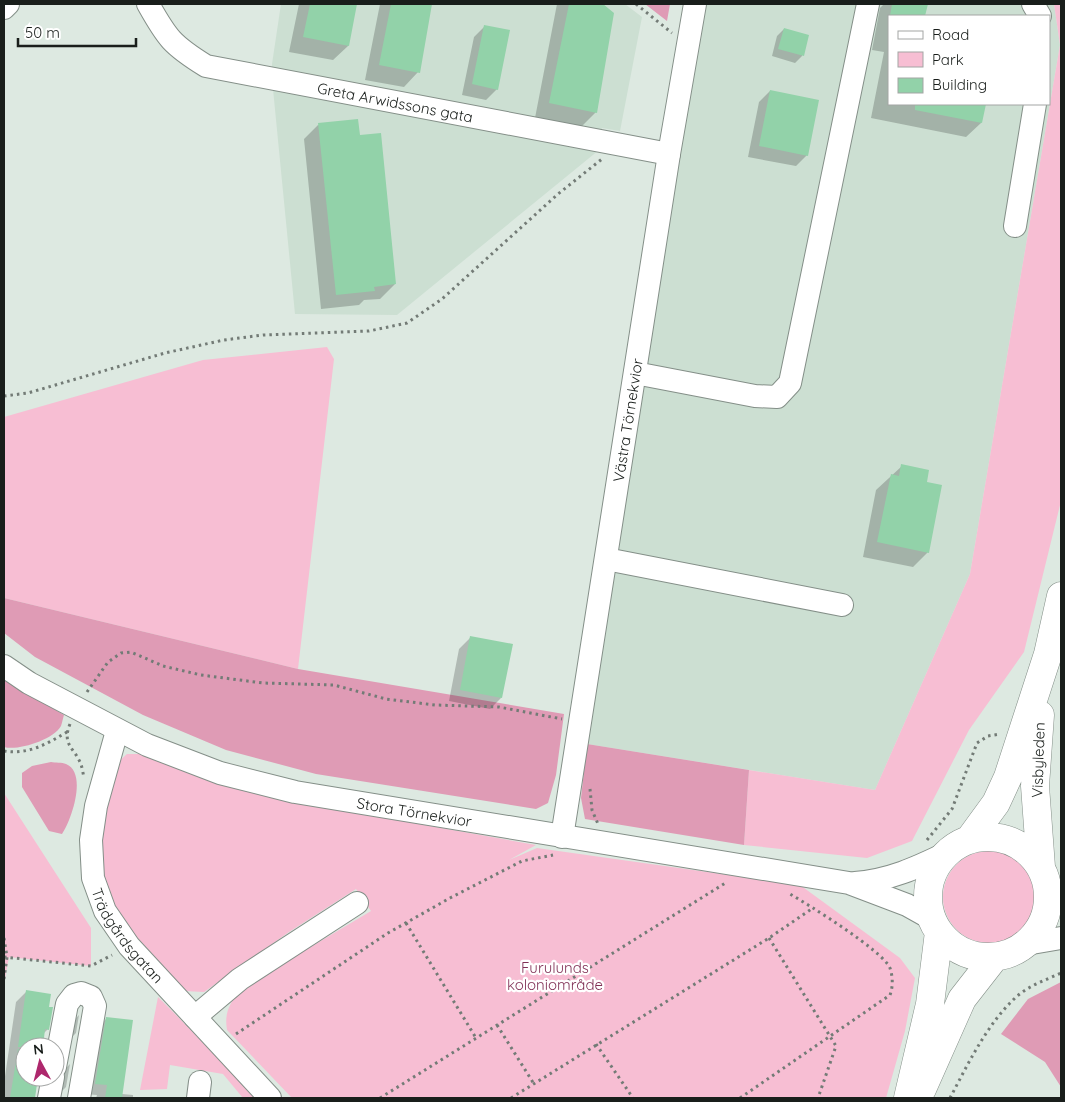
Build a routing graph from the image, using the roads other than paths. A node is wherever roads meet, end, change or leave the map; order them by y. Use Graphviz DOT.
graph roads {
  1 [pos="8,4"];
  2 [pos="148,4"];
  3 [pos="695,4"];
  4 [pos="868,4"];
  5 [pos="1033,4"];
  6 [pos="4,8"];
  7 [pos="1039,15"];
  8 [pos="1035,105"];
  9 [pos="669,154"];
  10 [pos="1014,226"];
  11 [pos="635,373"];
  12 [pos="606,559"];
  13 [pos="1061,596"];
  14 [pos="842,605"];
  15 [pos="1048,654"];
  16 [pos="4,666"];
  17 [pos="117,731"];
  18 [pos="560,837"];
  19 [pos="946,846"];
  20 [pos="849,883"];
  21 [pos="1050,886"];
  22 [pos="357,903"];
  23 [pos="935,925"];
  24 [pos="1061,938"];
  25 [pos="1026,944"];
  26 [pos="994,958"];
  27 [pos="195,1017"];
  28 [pos="61,1037"];
  29 [pos="79,1098"];
  30 [pos="270,1098"];
  31 [pos="908,1098"];
  32 [pos="918,1098"];
  1 -- 6 [label="street"];
  2 -- 9 [label="street, Greta Arwidssons gata"];
  3 -- 9 [label="street, Västra Törnekvior"];
  4 -- 11 [label="street"];
  5 -- 7 [label="street"];
  8 -- 10 [label="street"];
  9 -- 11 [label="street, Västra Törnekvior"];
  11 -- 12 [label="street, Västra Törnekvior"];
  12 -- 14 [label="street"];
  12 -- 18 [label="street, Västra Törnekvior"];
  13 -- 15 [label="main road, Visbyleden"];
  15 -- 19 [label="main road, Visbyleden"];
  15 -- 21 [label="main road, Visbyleden"];
  16 -- 17 [label="street, Stora Törnekvior"];
  17 -- 18 [label="street, Stora Törnekvior"];
  17 -- 27 [label="street, Trädgårdsgatan"];
  18 -- 20 [label="street, Stora Törnekvior"];
  19 -- 20 [label="street"];
  19 -- 21 [label="main road"];
  19 -- 23 [label="main road"];
  20 -- 23 [label="street"];
  21 -- 25 [label="main road"];
  22 -- 27 [label="street"];
  23 -- 26 [label="main road"];
  23 -- 31 [label="main road"];
  24 -- 25 [label="street"];
  25 -- 26 [label="main road"];
  26 -- 32 [label="main road"];
  27 -- 30 [label="street, Trädgårdsgatan"];
  28 -- 29 [label="street"];
}
